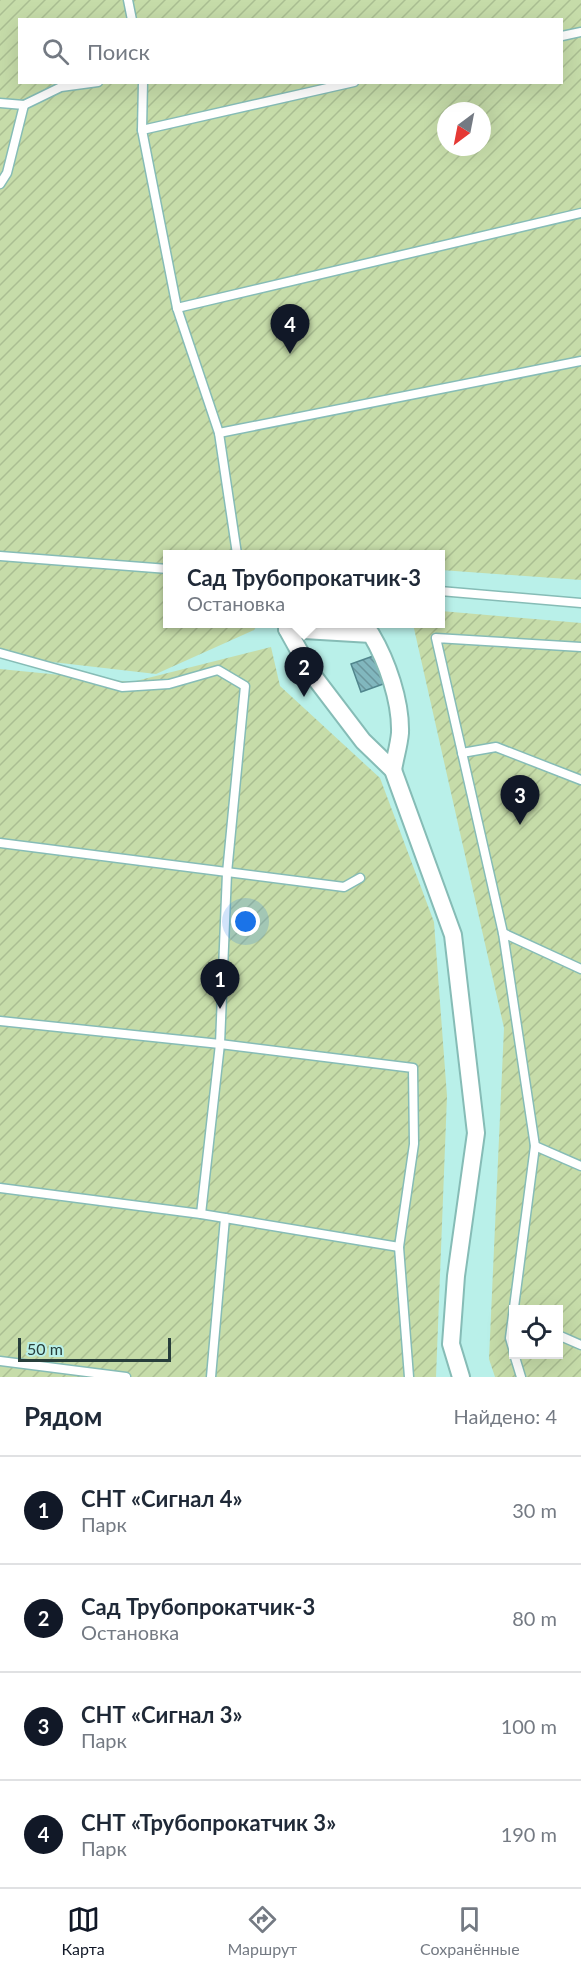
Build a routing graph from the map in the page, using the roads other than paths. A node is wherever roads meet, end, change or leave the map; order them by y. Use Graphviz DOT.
graph roads {
  1 [pos="128,0"];
  2 [pos="132,18"];
  3 [pos="581,32"];
  4 [pos="563,36"];
  5 [pos="83,84"];
  6 [pos="143,84"];
  7 [pos="345,84"];
  8 [pos="0,103"];
  9 [pos="24,105"];
  10 [pos="142,130"];
  11 [pos="0,184"];
  12 [pos="581,213"];
  13 [pos="177,308"];
  14 [pos="581,361"];
  15 [pos="219,433"];
  16 [pos="236,550"];
  17 [pos="0,556"];
  18 [pos="163,569"];
  19 [pos="445,591"];
  20 [pos="581,603"];
  21 [pos="287,628"];
  22 [pos="307,628"];
  23 [pos="581,647"];
  24 [pos="0,653"];
  25 [pos="462,753"];
  26 [pos="393,770"];
  27 [pos="581,780"];
  28 [pos="0,843"];
  29 [pos="227,873"];
  30 [pos="360,878"];
  31 [pos="503,933"];
  32 [pos="581,969"];
  33 [pos="0,1021"];
  34 [pos="220,1044"];
  35 [pos="535,1146"];
  36 [pos="581,1166"];
  37 [pos="0,1188"];
  38 [pos="201,1214"];
  39 [pos="225,1218"];
  40 [pos="399,1247"];
  41 [pos="516,1305"];
  42 [pos="563,1337"];
  43 [pos="581,1345"];
  44 [pos="516,1359"];
  45 [pos="0,1361"];
  46 [pos="126,1377"];
  47 [pos="211,1377"];
  48 [pos="409,1377"];
  49 [pos="461,1377"];
  50 [pos="520,1377"];
  1 -- 2 [label="lane"];
  3 -- 4 [label="lane"];
  5 -- 9 [label="lane"];
  6 -- 10 [label="lane"];
  7 -- 10 [label="lane"];
  8 -- 9 [label="lane"];
  9 -- 11 [label="lane"];
  10 -- 13 [label="lane"];
  12 -- 13 [label="lane"];
  13 -- 15 [label="lane"];
  14 -- 15 [label="lane"];
  15 -- 16 [label="lane"];
  17 -- 18 [label="lane"];
  19 -- 20 [label="lane"];
  21 -- 26 [label="street"];
  22 -- 26 [label="street"];
  23 -- 25 [label="lane"];
  24 -- 29 [label="lane"];
  25 -- 27 [label="lane"];
  25 -- 31 [label="lane"];
  26 -- 49 [label="street"];
  28 -- 29 [label="lane"];
  29 -- 30 [label="lane"];
  29 -- 34 [label="lane"];
  31 -- 32 [label="lane"];
  31 -- 35 [label="lane"];
  33 -- 34 [label="lane"];
  34 -- 38 [label="lane"];
  34 -- 40 [label="lane"];
  35 -- 36 [label="lane"];
  35 -- 41 [label="lane"];
  37 -- 38 [label="lane"];
  38 -- 39 [label="lane"];
  39 -- 40 [label="lane"];
  39 -- 47 [label="lane"];
  40 -- 48 [label="lane"];
  42 -- 43 [label="lane"];
  44 -- 50 [label="lane"];
  45 -- 46 [label="lane"];
}
